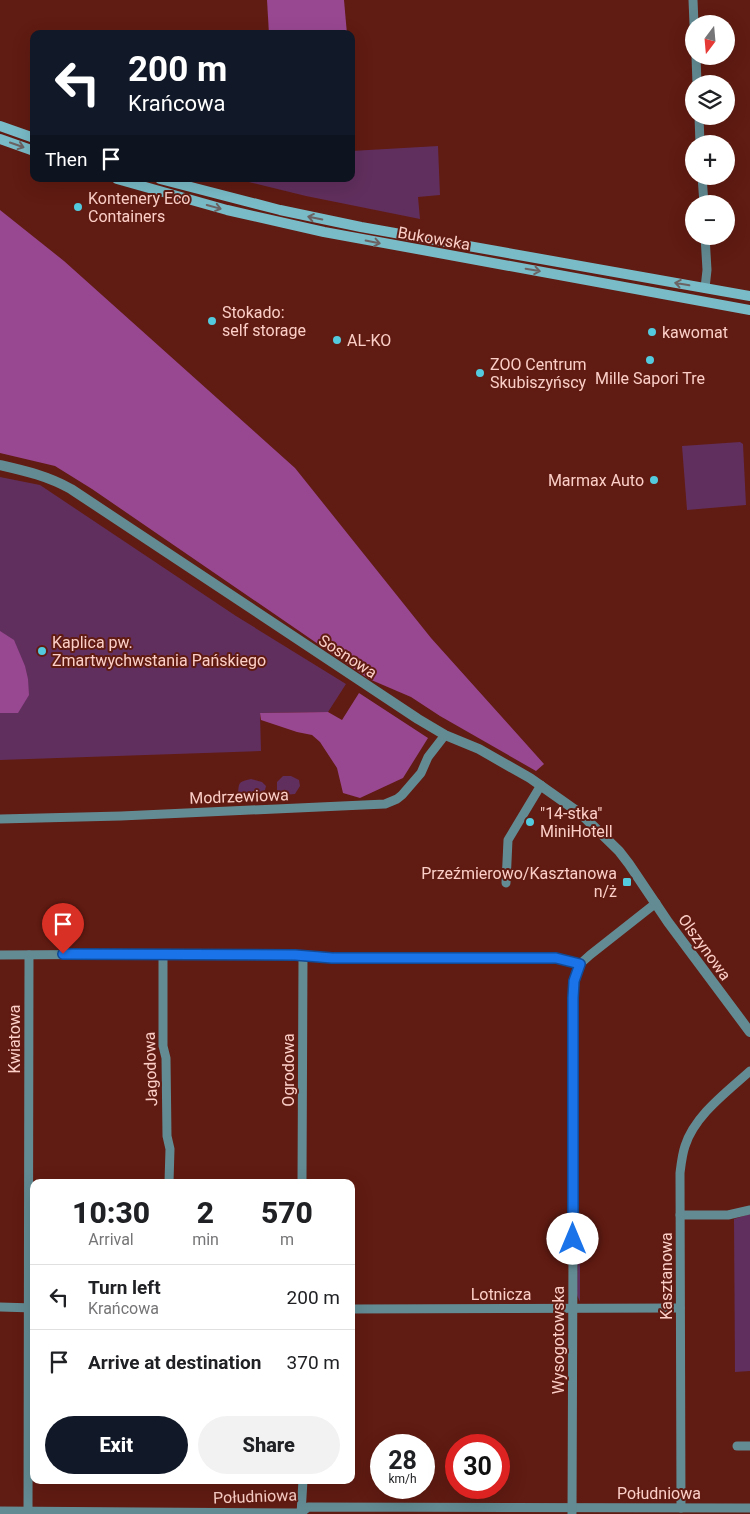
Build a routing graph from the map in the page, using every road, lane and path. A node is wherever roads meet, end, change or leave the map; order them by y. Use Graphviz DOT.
graph roads {
  1 [pos="693,0"];
  2 [pos="694,15"];
  3 [pos="0,126"];
  4 [pos="30,137"];
  5 [pos="0,139"];
  6 [pos="30,150"];
  7 [pos="128,182"];
  8 [pos="171,182"];
  9 [pos="706,245"];
  10 [pos="705,288"];
  11 [pos="750,296"];
  12 [pos="750,310"];
  13 [pos="0,466"];
  14 [pos="445,735"];
  15 [pos="541,785"];
  16 [pos="0,819"];
  17 [pos="506,882"];
  18 [pos="656,902"];
  19 [pos="163,954"];
  20 [pos="0,955"];
  21 [pos="28,955"];
  22 [pos="303,957"];
  23 [pos="580,964"];
  24 [pos="750,1032"];
  25 [pos="750,1071"];
  26 [pos="169,1179"];
  27 [pos="302,1179"];
  28 [pos="30,1190"];
  29 [pos="750,1210"];
  30 [pos="680,1215"];
  31 [pos="0,1307"];
  32 [pos="30,1308"];
  33 [pos="680,1308"];
  34 [pos="355,1309"];
  35 [pos="573,1309"];
  36 [pos="30,1376"];
  37 [pos="738,1446"];
  38 [pos="750,1446"];
  39 [pos="302,1484"];
  40 [pos="681,1508"];
  41 [pos="750,1508"];
  42 [pos="0,1510"];
  43 [pos="572,1511"];
  44 [pos="28,1512"];
  45 [pos="166,1513"];
  46 [pos="301,1513"];
  1 -- 2 [label="street"];
  3 -- 4 [label="main road"];
  5 -- 6 [label="main road, one-way"];
  7 -- 12 [label="main road, Bukowska, one-way"];
  10 -- 8 [label="main road, Bukowska, one-way"];
  9 -- 10 [label="street"];
  10 -- 11 [label="main road, Bukowska"];
  13 -- 14 [label="street, Sosnowa"];
  14 -- 15 [label="street, Sosnowa"];
  14 -- 16 [label="street, Modrzewiowa"];
  15 -- 17 [label="street"];
  15 -- 18 [label="street, Sosnowa"];
  18 -- 23 [label="street"];
  18 -- 24 [label="street, Olszynowa"];
  19 -- 21 [label="street"];
  19 -- 22 [label="street"];
  19 -- 26 [label="street, Jagodowa"];
  20 -- 21 [label="street"];
  21 -- 28 [label="street, Kwiatowa"];
  22 -- 23 [label="street"];
  22 -- 27 [label="street, Ogrodowa"];
  23 -- 35 [label="street, Wysogotowska"];
  25 -- 30 [label="street, Kasztanowa"];
  29 -- 30 [label="street"];
  30 -- 33 [label="street, Kasztanowa"];
  31 -- 32 [label="street"];
  33 -- 35 [label="street, Lotnicza"];
  33 -- 40 [label="street, Kasztanowa"];
  34 -- 35 [label="street, Lotnicza"];
  35 -- 43 [label="street, Wysogotowska"];
  36 -- 44 [label="street, Kwiatowa"];
  37 -- 38 [label="street"];
  39 -- 46 [label="street"];
  40 -- 41 [label="street, Południowa"];
  40 -- 43 [label="street, Południowa"];
  42 -- 44 [label="street, Południowa"];
  43 -- 46 [label="street, Południowa"];
  44 -- 45 [label="street, Południowa"];
  45 -- 46 [label="street, Południowa"];
}
